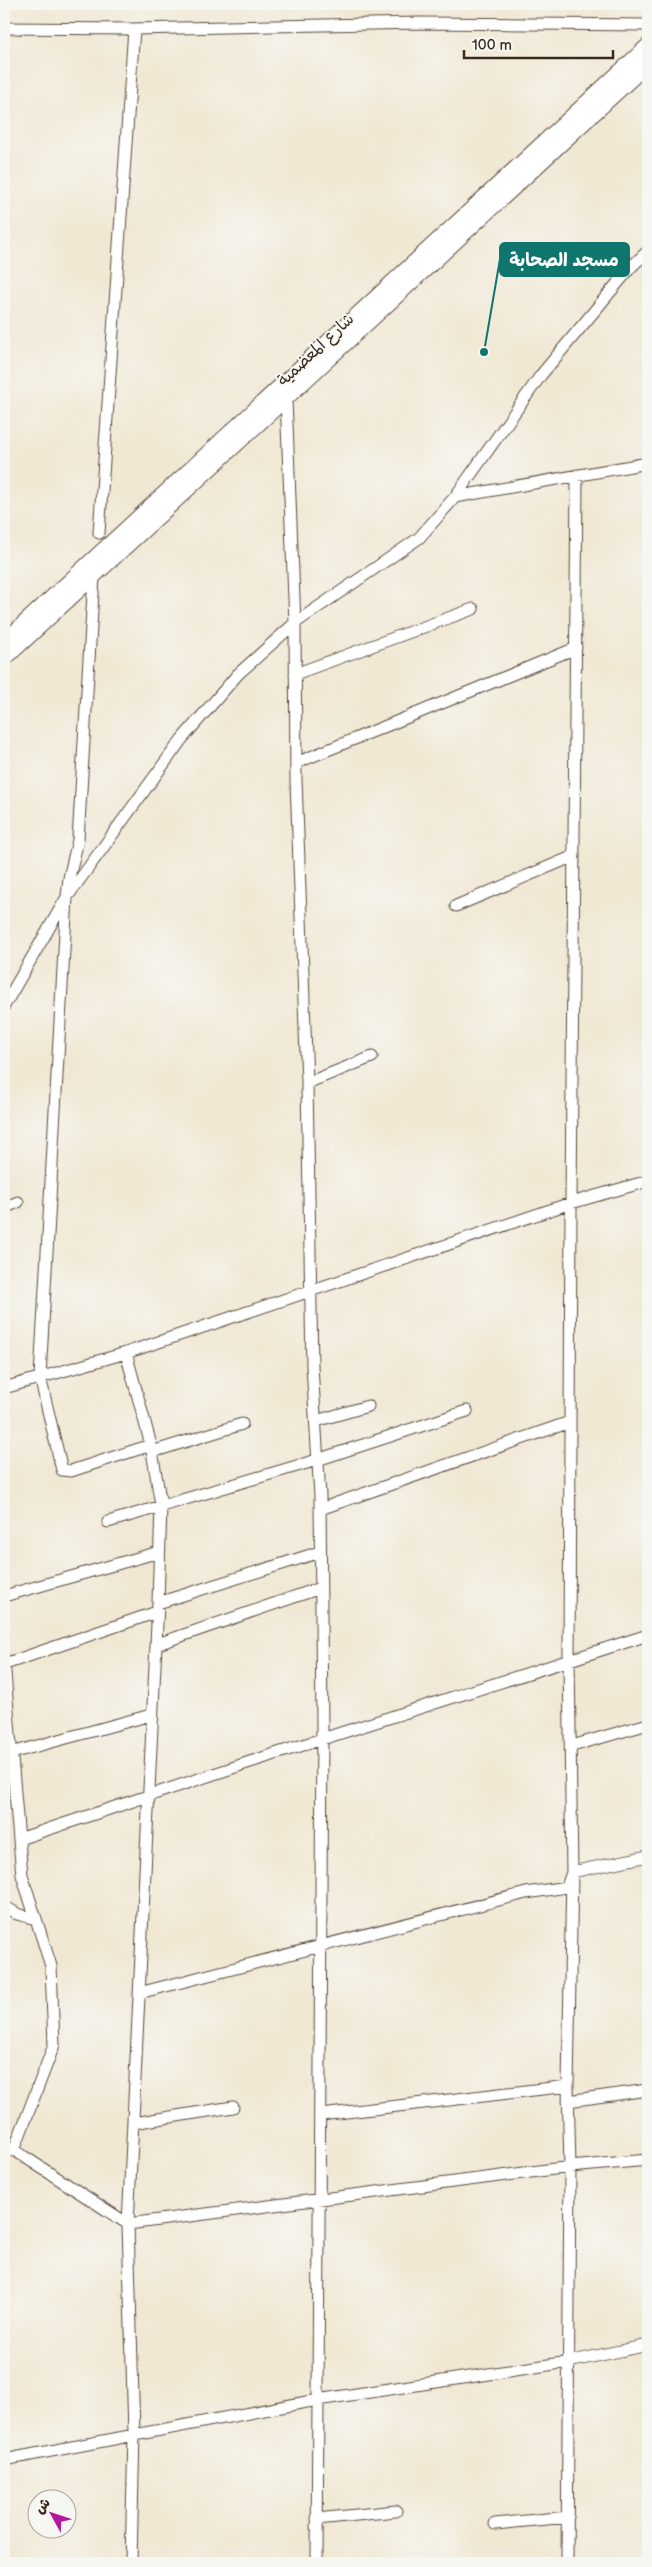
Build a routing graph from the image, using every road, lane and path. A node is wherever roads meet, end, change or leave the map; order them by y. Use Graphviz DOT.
graph roads {
  1 [pos="648,25"];
  2 [pos="4,28"];
  3 [pos="134,29"];
  4 [pos="648,46"];
  5 [pos="648,63"];
  6 [pos="648,251"];
  7 [pos="298,378"];
  8 [pos="286,399"];
  9 [pos="648,463"];
  10 [pos="577,475"];
  11 [pos="455,497"];
  12 [pos="99,533"];
  13 [pos="94,577"];
  14 [pos="473,609"];
  15 [pos="295,623"];
  16 [pos="4,642"];
  17 [pos="576,648"];
  18 [pos="4,659"];
  19 [pos="295,674"];
  20 [pos="296,763"];
  21 [pos="574,856"];
  22 [pos="67,897"];
  23 [pos="456,906"];
  24 [pos="4,1006"];
  25 [pos="372,1057"];
  26 [pos="307,1083"];
  27 [pos="648,1181"];
  28 [pos="18,1202"];
  29 [pos="570,1203"];
  30 [pos="4,1208"];
  31 [pos="310,1291"];
  32 [pos="126,1353"];
  33 [pos="40,1377"];
  34 [pos="4,1388"];
  35 [pos="368,1406"];
  36 [pos="467,1411"];
  37 [pos="316,1421"];
  38 [pos="570,1422"];
  39 [pos="242,1424"];
  40 [pos="152,1449"];
  41 [pos="316,1460"];
  42 [pos="161,1505"];
  43 [pos="320,1508"];
  44 [pos="108,1522"];
  45 [pos="159,1552"];
  46 [pos="320,1552"];
  47 [pos="320,1588"];
  48 [pos="4,1596"];
  49 [pos="158,1608"];
  50 [pos="648,1635"];
  51 [pos="155,1645"];
  52 [pos="569,1660"];
  53 [pos="4,1662"];
  54 [pos="6,1699"];
  55 [pos="152,1715"];
  56 [pos="648,1724"];
  57 [pos="322,1739"];
  58 [pos="572,1746"];
  59 [pos="9,1754"];
  60 [pos="149,1795"];
  61 [pos="19,1840"];
  62 [pos="648,1856"];
  63 [pos="572,1872"];
  64 [pos="4,1906"];
  65 [pos="36,1919"];
  66 [pos="320,1948"];
  67 [pos="139,1993"];
  68 [pos="568,2086"];
  69 [pos="648,2090"];
  70 [pos="568,2101"];
  71 [pos="233,2107"];
  72 [pos="321,2115"];
  73 [pos="133,2123"];
  74 [pos="9,2151"];
  75 [pos="648,2160"];
  76 [pos="570,2167"];
  77 [pos="319,2199"];
  78 [pos="128,2224"];
  79 [pos="648,2345"];
  80 [pos="568,2362"];
  81 [pos="317,2400"];
  82 [pos="134,2433"];
  83 [pos="4,2460"];
  84 [pos="396,2511"];
  85 [pos="568,2517"];
  86 [pos="316,2519"];
  87 [pos="495,2524"];
  88 [pos="131,2563"];
  89 [pos="316,2563"];
  90 [pos="567,2563"];
  1 -- 3 [label="street"];
  2 -- 3 [label="street"];
  3 -- 12 [label="street"];
  4 -- 7 [label="main road, شارع المعضمية"];
  5 -- 7 [label="main road, شارع المعضمية"];
  6 -- 11 [label="street"];
  7 -- 8 [label="main road, شارع المعضمية"];
  7 -- 16 [label="main road, شارع المعضمية"];
  8 -- 13 [label="main road, شارع المعضمية"];
  8 -- 15 [label="street"];
  9 -- 10 [label="street"];
  10 -- 11 [label="street"];
  10 -- 17 [label="street"];
  11 -- 15 [label="street"];
  13 -- 18 [label="main road, شارع المعضمية"];
  13 -- 22 [label="street"];
  14 -- 19 [label="street"];
  15 -- 19 [label="street"];
  15 -- 22 [label="street"];
  17 -- 20 [label="street"];
  17 -- 21 [label="street"];
  19 -- 20 [label="street"];
  20 -- 26 [label="street"];
  21 -- 23 [label="street"];
  21 -- 29 [label="street"];
  22 -- 24 [label="street"];
  22 -- 33 [label="street"];
  25 -- 26 [label="street"];
  26 -- 31 [label="street"];
  27 -- 29 [label="street"];
  28 -- 30 [label="street"];
  29 -- 31 [label="street"];
  29 -- 38 [label="street"];
  31 -- 32 [label="street"];
  31 -- 37 [label="street"];
  32 -- 33 [label="street"];
  32 -- 40 [label="street"];
  33 -- 34 [label="street"];
  33 -- 40 [label="street"];
  35 -- 37 [label="street"];
  36 -- 41 [label="street"];
  37 -- 41 [label="street"];
  38 -- 43 [label="street"];
  38 -- 52 [label="street"];
  39 -- 40 [label="street"];
  40 -- 42 [label="street"];
  41 -- 42 [label="street"];
  41 -- 43 [label="street"];
  42 -- 44 [label="street"];
  42 -- 45 [label="street"];
  43 -- 46 [label="street"];
  45 -- 48 [label="street"];
  45 -- 49 [label="street"];
  46 -- 47 [label="street"];
  46 -- 49 [label="street"];
  47 -- 51 [label="street"];
  47 -- 57 [label="street"];
  49 -- 51 [label="street"];
  49 -- 53 [label="street"];
  50 -- 52 [label="street"];
  51 -- 55 [label="street"];
  52 -- 57 [label="street"];
  52 -- 58 [label="street"];
  53 -- 54 [label="street"];
  54 -- 59 [label="street"];
  55 -- 59 [label="street"];
  55 -- 60 [label="street"];
  56 -- 58 [label="street"];
  57 -- 60 [label="street"];
  57 -- 66 [label="street"];
  58 -- 63 [label="street"];
  59 -- 61 [label="street"];
  60 -- 61 [label="street"];
  60 -- 67 [label="street"];
  61 -- 65 [label="street"];
  62 -- 63 [label="street"];
  63 -- 66 [label="street"];
  63 -- 68 [label="street"];
  64 -- 65 [label="street"];
  65 -- 74 [label="street"];
  66 -- 67 [label="street"];
  66 -- 72 [label="street"];
  67 -- 73 [label="street"];
  68 -- 70 [label="street"];
  68 -- 72 [label="street"];
  69 -- 70 [label="street"];
  70 -- 76 [label="street"];
  71 -- 73 [label="street"];
  72 -- 77 [label="street"];
  73 -- 78 [label="street"];
  74 -- 78 [label="street"];
  75 -- 76 [label="street"];
  76 -- 77 [label="street"];
  76 -- 80 [label="street"];
  77 -- 78 [label="street"];
  77 -- 81 [label="street"];
  78 -- 82 [label="street"];
  79 -- 80 [label="street"];
  80 -- 81 [label="street"];
  80 -- 85 [label="street"];
  81 -- 82 [label="street"];
  81 -- 86 [label="street"];
  82 -- 83 [label="street"];
  82 -- 88 [label="street"];
  84 -- 86 [label="street"];
  85 -- 87 [label="street"];
  85 -- 90 [label="street"];
  86 -- 89 [label="street"];
}
